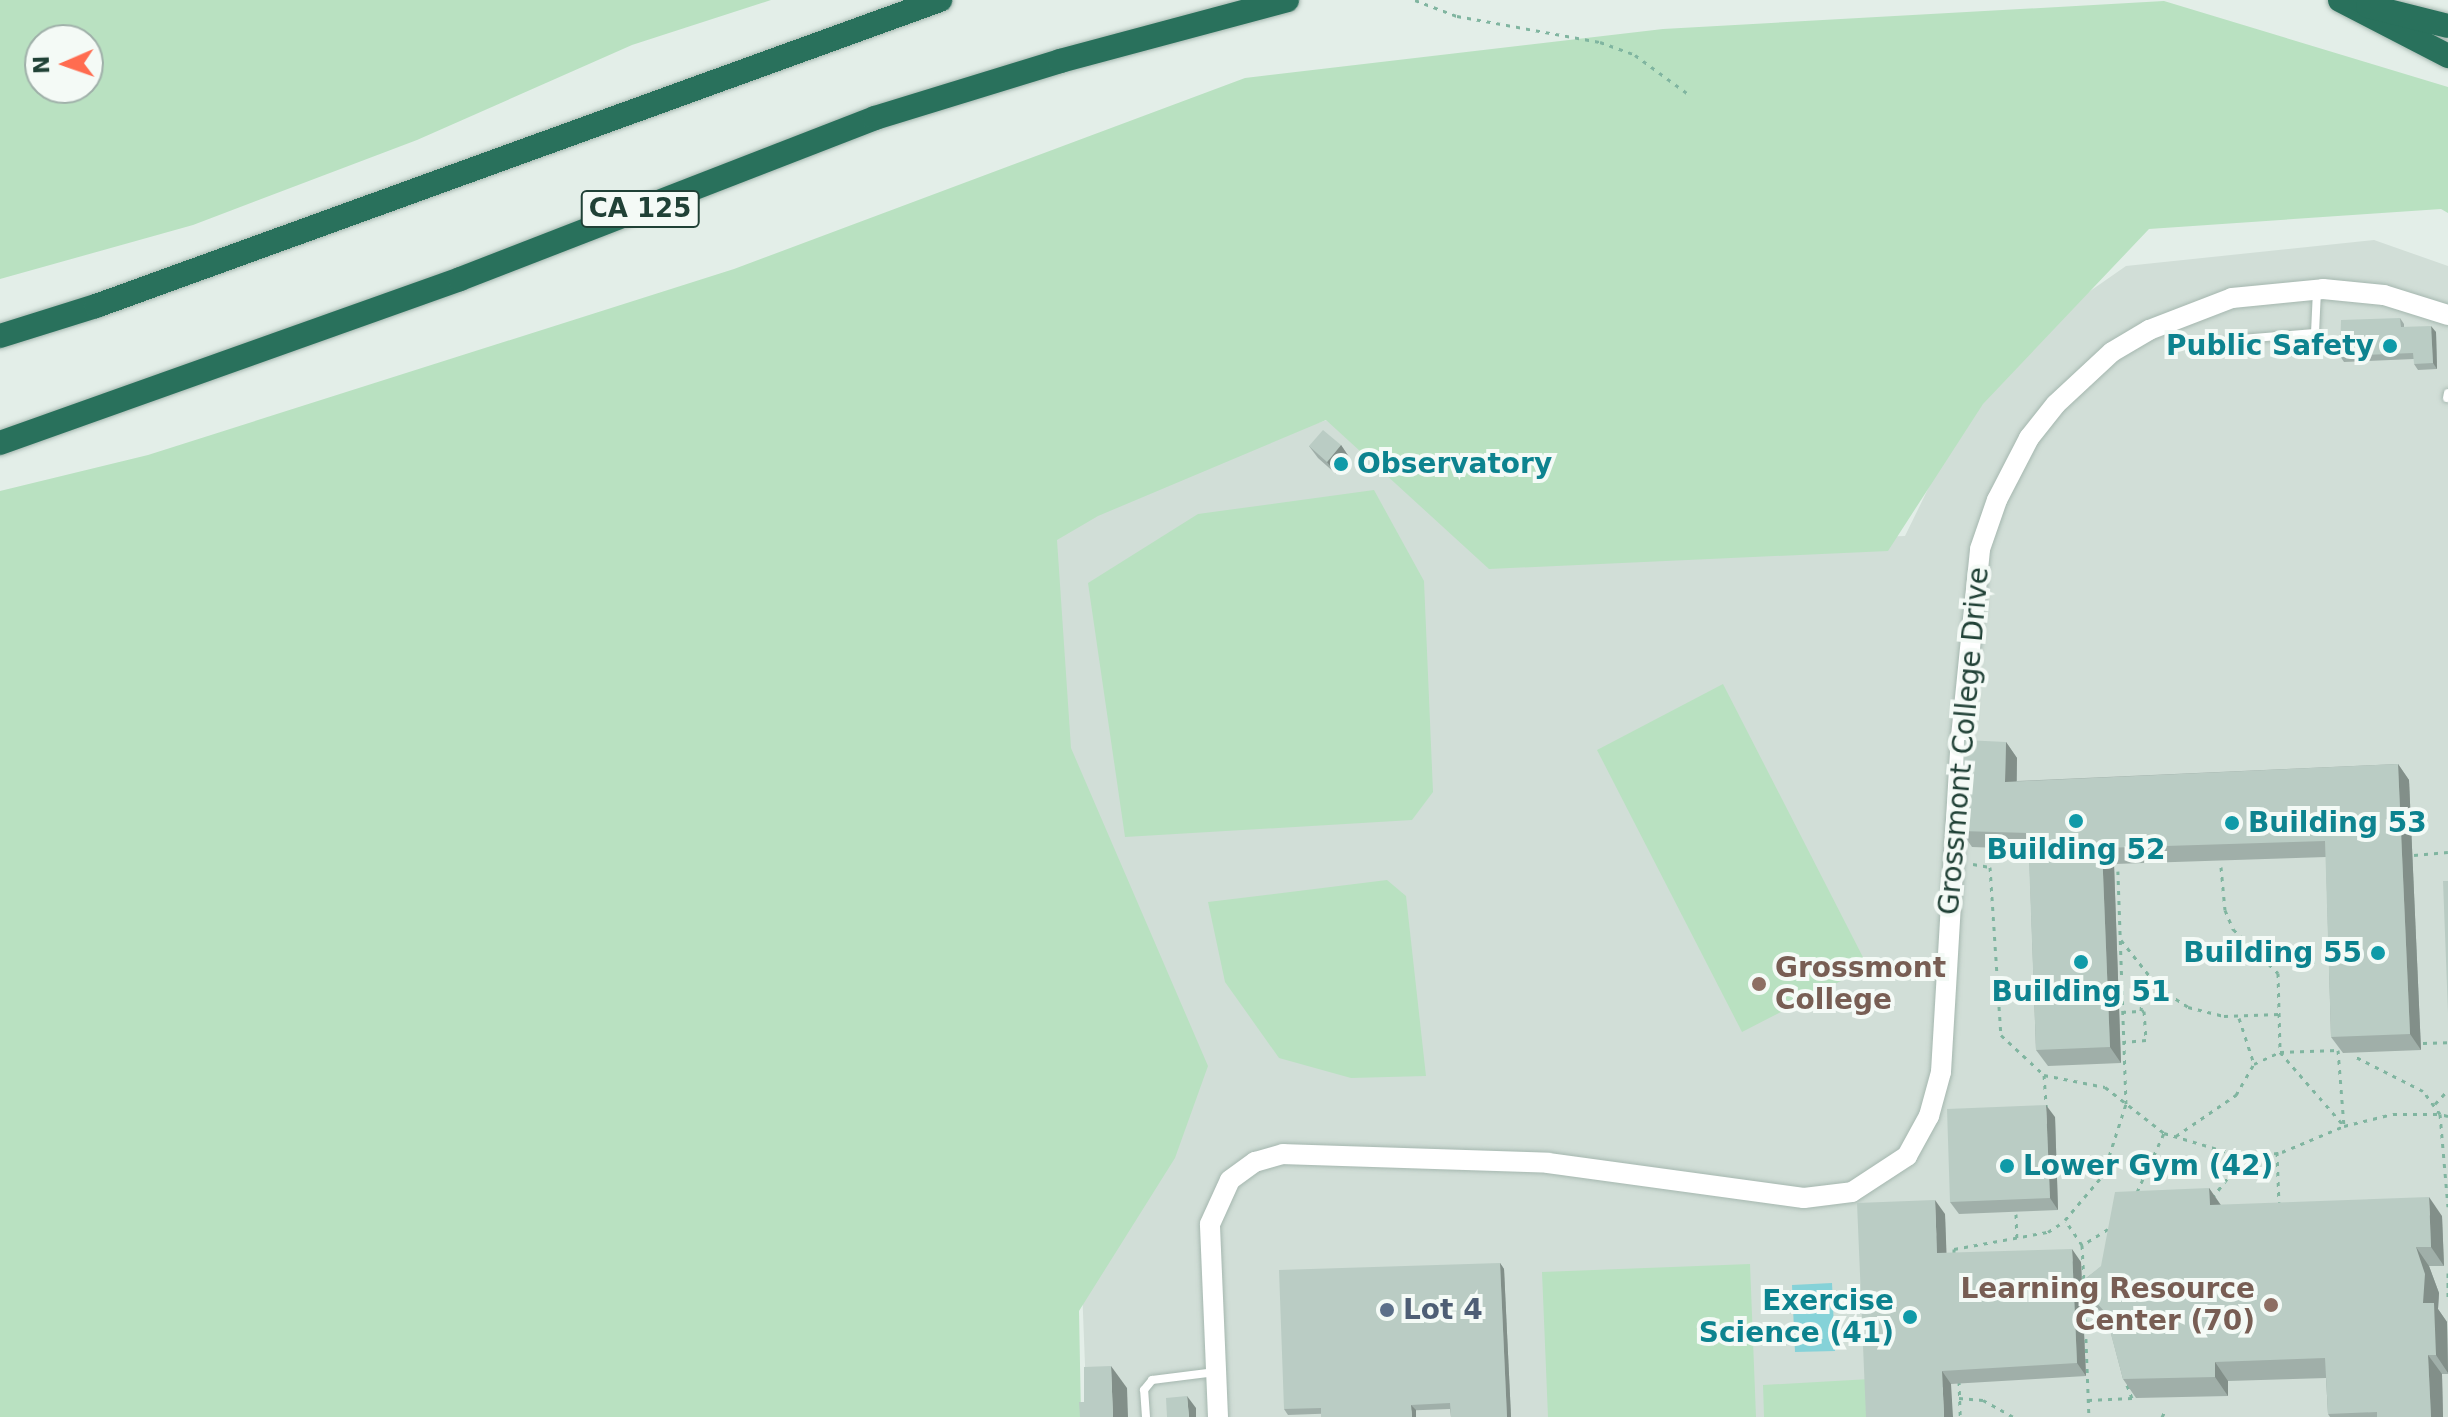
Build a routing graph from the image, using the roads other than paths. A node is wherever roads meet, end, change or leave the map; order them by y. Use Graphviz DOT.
graph roads {
  1 [pos="940,0"];
  2 [pos="1287,0"];
  3 [pos="2341,0"];
  4 [pos="2448,26"];
  5 [pos="2448,56"];
  6 [pos="2317,290"];
  7 [pos="2448,315"];
  8 [pos="0,336"];
  9 [pos="2229,340"];
  10 [pos="0,443"];
  11 [pos="1216,1372"];
  12 [pos="1146,1417"];
  13 [pos="1218,1417"];
  1 -- 8 [label="highway"];
  2 -- 10 [label="highway, CA 125"];
  3 -- 4 [label="highway"];
  3 -- 5 [label="highway"];
  6 -- 7 [label="street, Grossmont College Drive"];
  6 -- 9 [label="lane"];
  6 -- 11 [label="street, Grossmont College Drive"];
  11 -- 12 [label="lane"];
  11 -- 13 [label="street, Grossmont College Drive"];
}
